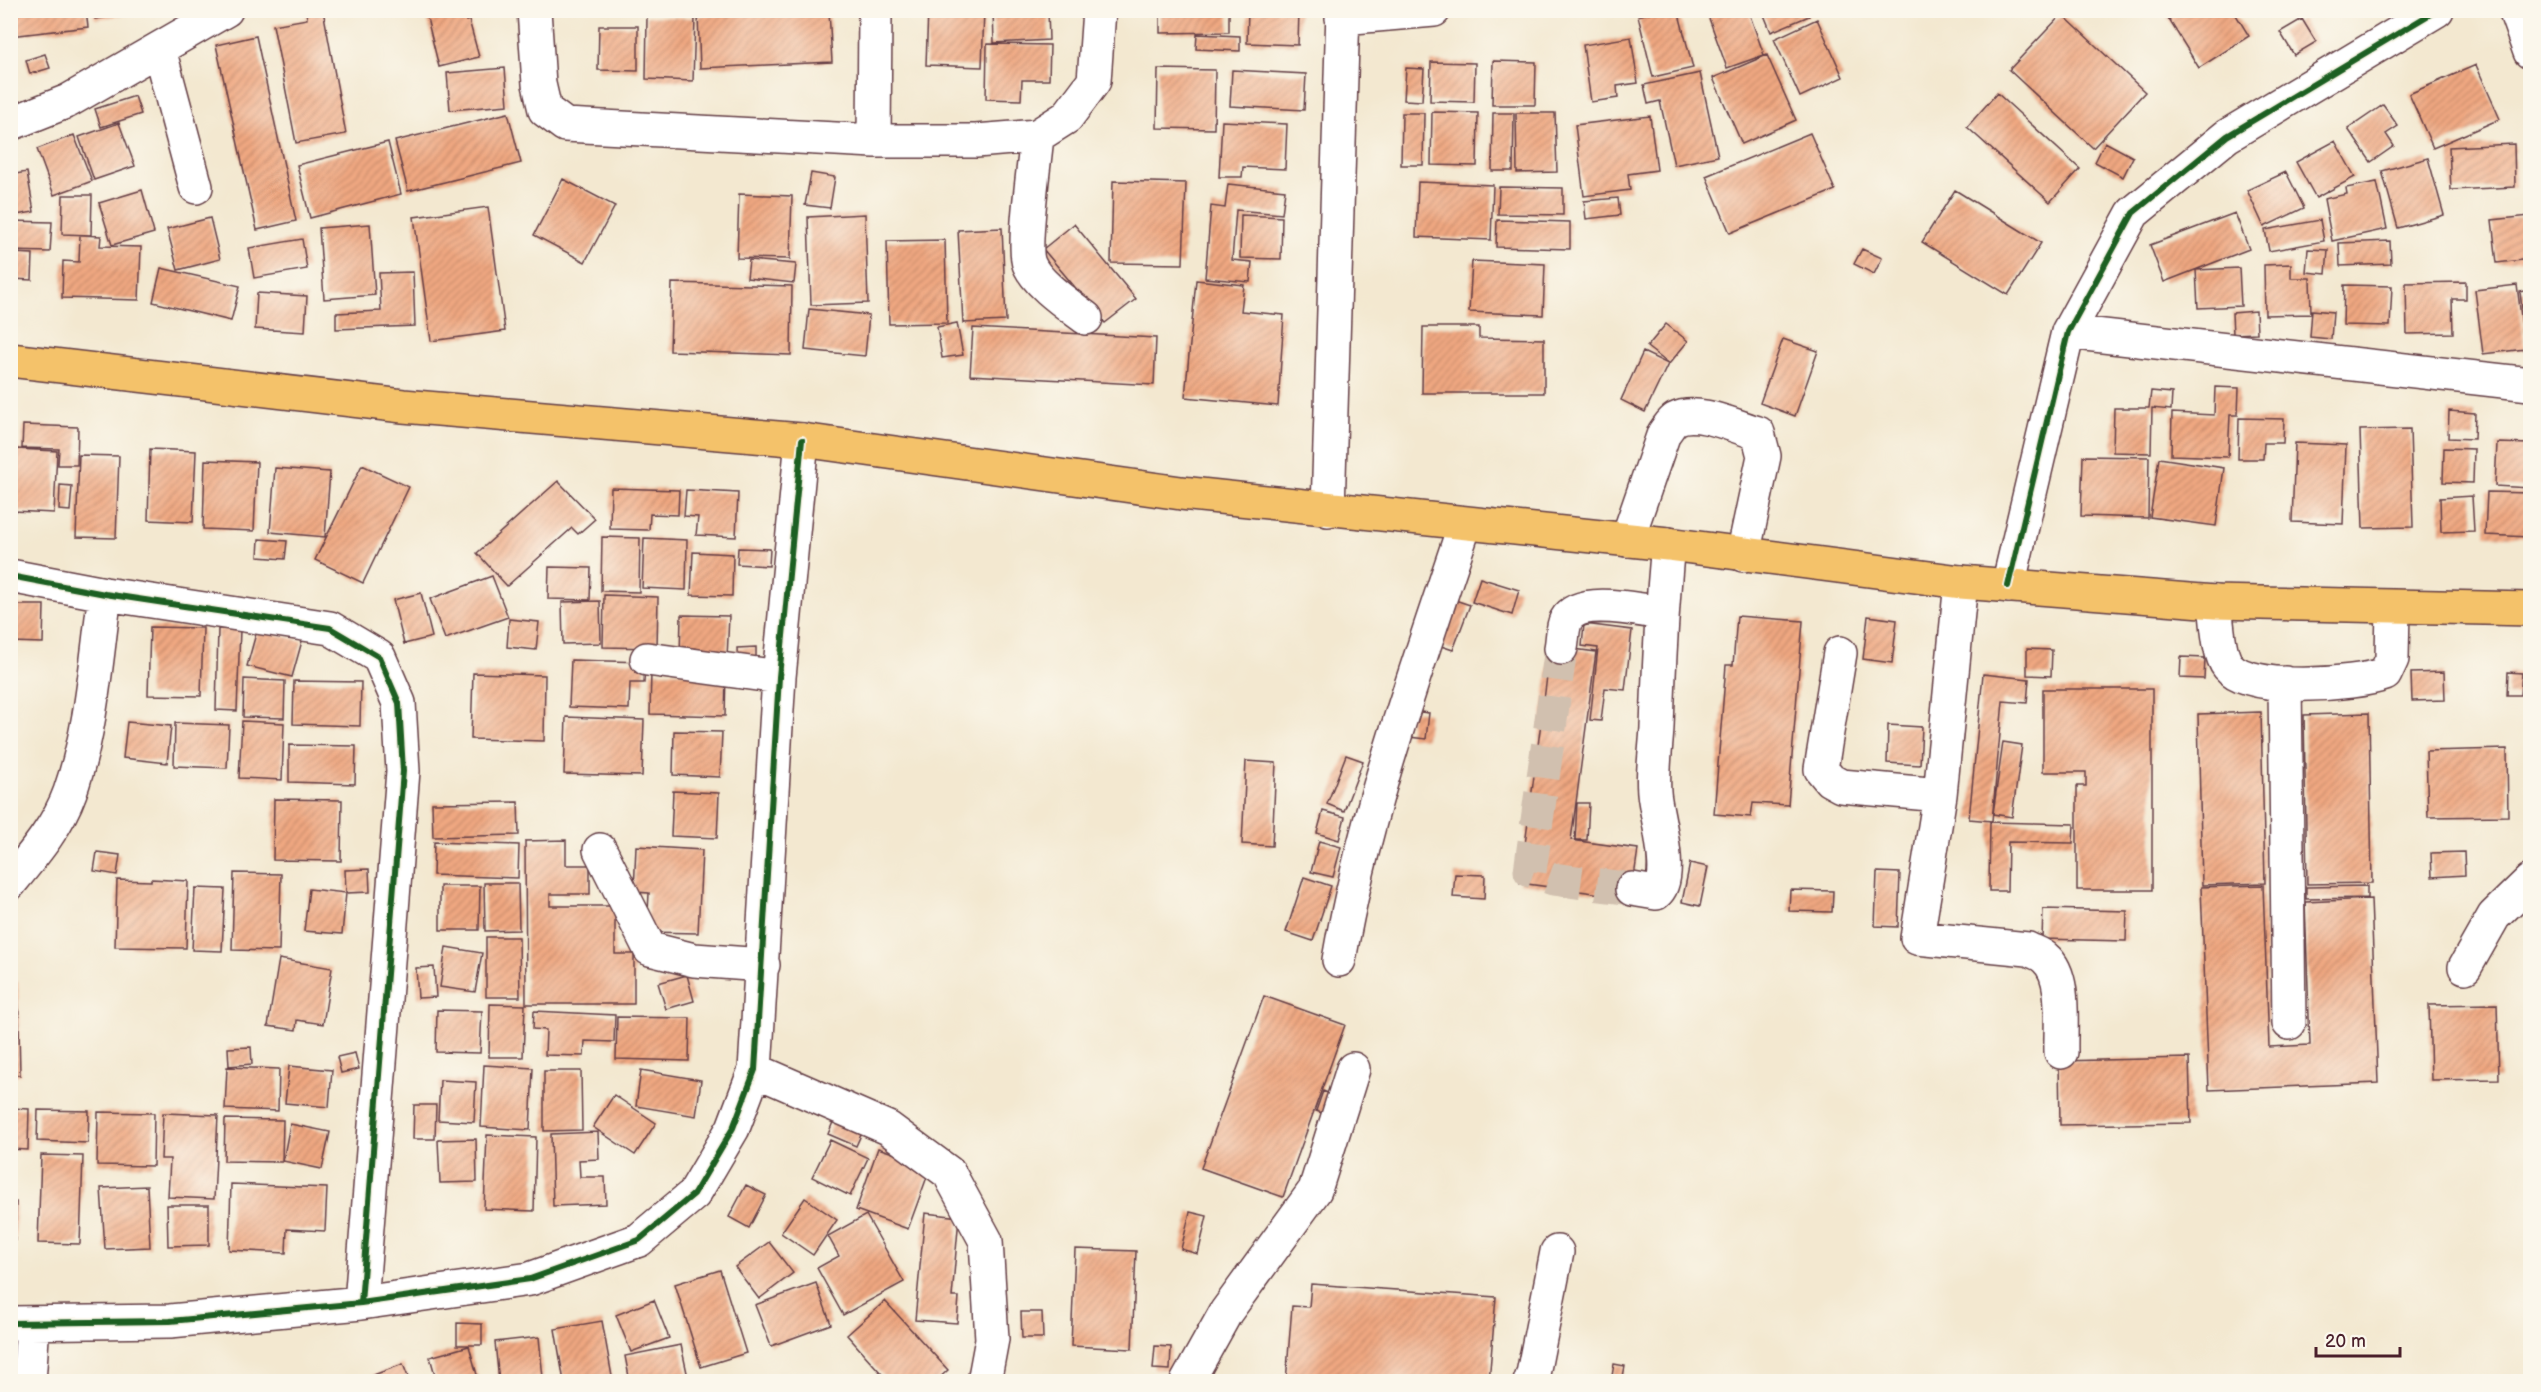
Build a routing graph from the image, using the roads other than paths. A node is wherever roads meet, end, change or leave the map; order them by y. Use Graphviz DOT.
graph roads {
  1 [pos="226,10"];
  2 [pos="534,10"];
  3 [pos="875,10"];
  4 [pos="1099,10"];
  5 [pos="1434,10"];
  6 [pos="2438,10"];
  7 [pos="2515,10"];
  8 [pos="1342,14"];
  9 [pos="159,49"];
  10 [pos="2530,51"];
  11 [pos="10,124"];
  12 [pos="1037,136"];
  13 [pos="874,141"];
  14 [pos="196,187"];
  15 [pos="1086,318"];
  16 [pos="2068,332"];
  17 [pos="10,360"];
  18 [pos="2530,384"];
  19 [pos="802,440"];
  20 [pos="1328,510"];
  21 [pos="1465,524"];
  22 [pos="1627,540"];
  23 [pos="1668,544"];
  24 [pos="1743,555"];
  25 [pos="10,576"];
  26 [pos="1960,582"];
  27 [pos="2008,586"];
  28 [pos="105,594"];
  29 [pos="2215,602"];
  30 [pos="2393,607"];
  31 [pos="2530,609"];
  32 [pos="1661,613"];
  33 [pos="1561,648"];
  34 [pos="1840,653"];
  35 [pos="647,659"];
  36 [pos="779,677"];
  37 [pos="2285,683"];
  38 [pos="1940,795"];
  39 [pos="600,850"];
  40 [pos="2530,881"];
  41 [pos="10,883"];
  42 [pos="1632,890"];
  43 [pos="1339,960"];
  44 [pos="763,965"];
  45 [pos="2465,967"];
  46 [pos="2289,1023"];
  47 [pos="2061,1052"];
  48 [pos="1353,1069"];
  49 [pos="755,1070"];
  50 [pos="1557,1252"];
  51 [pos="361,1303"];
  52 [pos="22,1323"];
  53 [pos="988,1380"];
  54 [pos="29,1382"];
  55 [pos="1187,1382"];
  56 [pos="1530,1382"];
  1 -- 9 [label="street"];
  2 -- 13 [label="street"];
  3 -- 13 [label="street"];
  4 -- 12 [label="street"];
  5 -- 8 [label="street"];
  6 -- 16 [label="street"];
  7 -- 10 [label="street"];
  8 -- 20 [label="street"];
  9 -- 11 [label="street"];
  9 -- 14 [label="street"];
  12 -- 13 [label="street"];
  12 -- 15 [label="street"];
  16 -- 18 [label="street"];
  16 -- 27 [label="street"];
  17 -- 19 [label="main road"];
  19 -- 20 [label="main road"];
  19 -- 36 [label="street"];
  20 -- 21 [label="main road"];
  21 -- 22 [label="main road"];
  21 -- 43 [label="street"];
  22 -- 23 [label="main road"];
  22 -- 24 [label="street"];
  23 -- 24 [label="main road"];
  23 -- 32 [label="street"];
  24 -- 26 [label="main road"];
  25 -- 28 [label="street"];
  26 -- 27 [label="main road"];
  26 -- 38 [label="street"];
  27 -- 29 [label="main road"];
  28 -- 41 [label="street"];
  28 -- 51 [label="street"];
  29 -- 30 [label="main road"];
  29 -- 37 [label="street"];
  30 -- 31 [label="main road"];
  30 -- 37 [label="street"];
  32 -- 33 [label="street"];
  32 -- 42 [label="street"];
  34 -- 38 [label="street"];
  35 -- 36 [label="street"];
  36 -- 44 [label="street"];
  37 -- 46 [label="street"];
  38 -- 47 [label="street"];
  39 -- 44 [label="street"];
  40 -- 45 [label="street"];
  44 -- 49 [label="street"];
  48 -- 55 [label="street"];
  49 -- 51 [label="street"];
  49 -- 53 [label="street"];
  50 -- 56 [label="street"];
  51 -- 52 [label="street"];
  52 -- 54 [label="street"];
}
